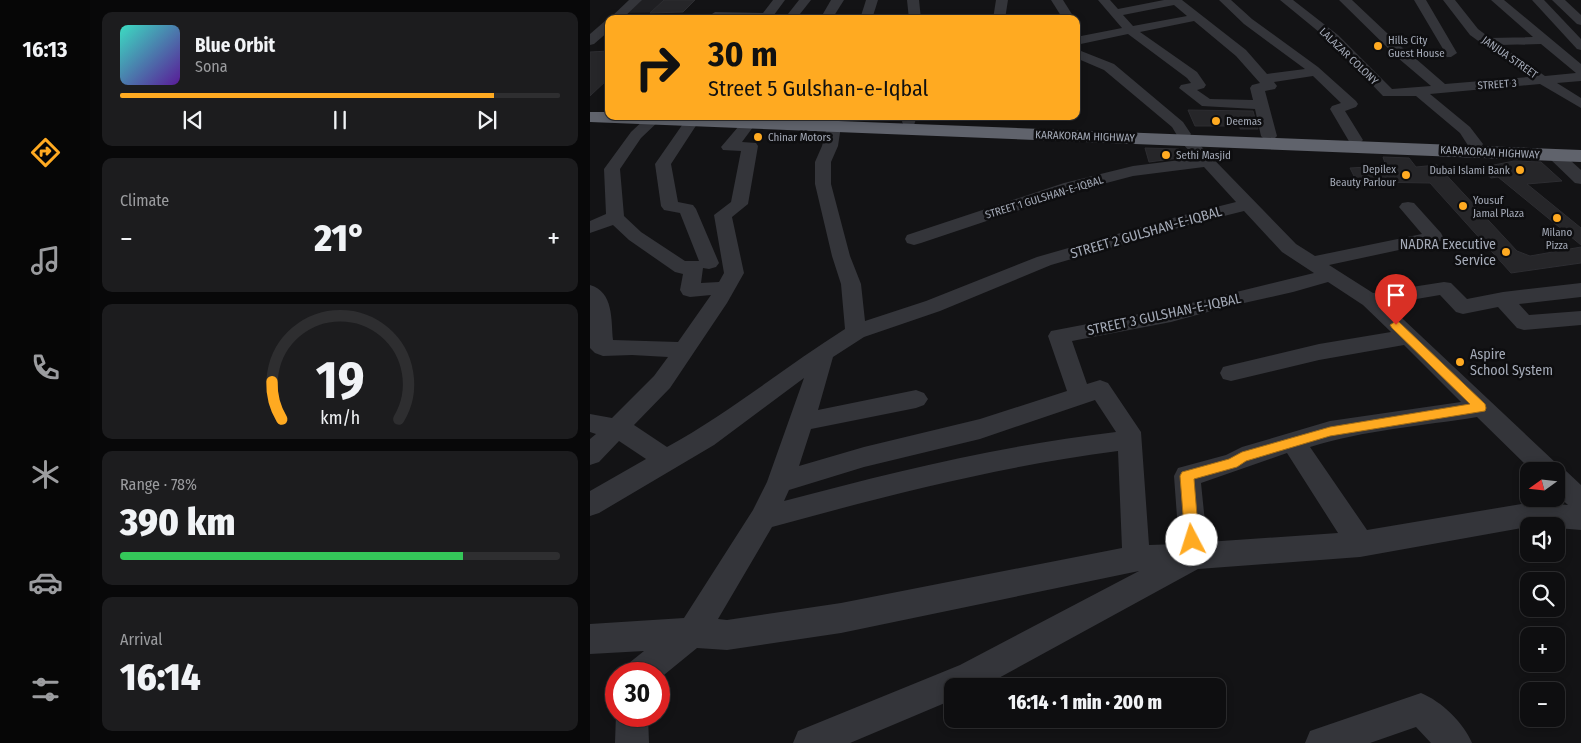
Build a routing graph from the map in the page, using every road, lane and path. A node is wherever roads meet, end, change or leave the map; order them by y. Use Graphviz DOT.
graph roads {
  1 [pos="636,0"];
  2 [pos="780,0"];
  3 [pos="804,0"];
  4 [pos="838,0"];
  5 [pos="872,0"];
  6 [pos="913,0"];
  7 [pos="1002,0"];
  8 [pos="1056,0"];
  9 [pos="1104,0"];
  10 [pos="1225,0"];
  11 [pos="1286,0"];
  12 [pos="1346,0"];
  13 [pos="1420,0"];
  14 [pos="1449,0"];
  15 [pos="1497,0"];
  16 [pos="1538,0"];
  17 [pos="1558,0"];
  18 [pos="1176,1"];
  19 [pos="726,5"];
  20 [pos="1114,13"];
  21 [pos="619,15"];
  22 [pos="717,15"];
  23 [pos="768,15"];
  24 [pos="793,15"];
  25 [pos="828,15"];
  26 [pos="867,15"];
  27 [pos="915,15"];
  28 [pos="1000,15"];
  29 [pos="1066,15"];
  30 [pos="1198,17"];
  31 [pos="1581,21"];
  32 [pos="605,28"];
  33 [pos="1131,31"];
  34 [pos="1081,40"];
  35 [pos="1544,40"];
  36 [pos="590,41"];
  37 [pos="1488,42"];
  38 [pos="1581,46"];
  39 [pos="1080,55"];
  40 [pos="1403,55"];
  41 [pos="1581,71"];
  42 [pos="1315,72"];
  43 [pos="1581,77"];
  44 [pos="1264,79"];
  45 [pos="1543,81"];
  46 [pos="1442,88"];
  47 [pos="1419,92"];
  48 [pos="1581,104"];
  49 [pos="1262,105"];
  50 [pos="590,110"];
  51 [pos="605,111"];
  52 [pos="590,117"];
  53 [pos="605,117"];
  54 [pos="653,120"];
  55 [pos="692,120"];
  56 [pos="746,120"];
  57 [pos="790,120"];
  58 [pos="819,120"];
  59 [pos="871,120"];
  60 [pos="924,120"];
  61 [pos="833,121"];
  62 [pos="1269,136"];
  63 [pos="1185,137"];
  64 [pos="1355,140"];
  65 [pos="1475,144"];
  66 [pos="1321,145"];
  67 [pos="1416,145"];
  68 [pos="1581,149"];
  69 [pos="1528,153"];
  70 [pos="1554,154"];
  71 [pos="1581,156"];
  72 [pos="1206,162"];
  73 [pos="1581,179"];
  74 [pos="1247,205"];
  75 [pos="1408,207"];
  76 [pos="615,217"];
  77 [pos="590,228"];
  78 [pos="914,239"];
  79 [pos="709,263"];
  80 [pos="1311,263"];
  81 [pos="1329,275"];
  82 [pos="726,288"];
  83 [pos="1581,290"];
  84 [pos="590,292"];
  85 [pos="1503,299"];
  86 [pos="1370,300"];
  87 [pos="1581,318"];
  88 [pos="856,332"];
  89 [pos="1409,337"];
  90 [pos="596,342"];
  91 [pos="684,350"];
  92 [pos="823,353"];
  93 [pos="1231,373"];
  94 [pos="1080,396"];
  95 [pos="916,399"];
  96 [pos="1480,408"];
  97 [pos="802,422"];
  98 [pos="590,423"];
  99 [pos="615,428"];
  100 [pos="1129,440"];
  101 [pos="1294,443"];
  102 [pos="590,455"];
  103 [pos="666,460"];
  104 [pos="1538,462"];
  105 [pos="780,482"];
  106 [pos="1565,486"];
  107 [pos="1581,501"];
  108 [pos="590,505"];
  109 [pos="764,518"];
  110 [pos="1581,518"];
  111 [pos="1360,544"];
  112 [pos="1194,556"];
  113 [pos="1136,558"];
  114 [pos="692,633"];
  115 [pos="590,639"];
  116 [pos="655,662"];
  117 [pos="632,727"];
  118 [pos="632,743"];
  119 [pos="810,743"];
  120 [pos="1322,743"];
  121 [pos="1455,743"];
  1 -- 21 [label="street"];
  2 -- 23 [label="street"];
  3 -- 24 [label="street"];
  4 -- 25 [label="street"];
  5 -- 26 [label="street"];
  6 -- 27 [label="street"];
  7 -- 28 [label="street"];
  8 -- 29 [label="street"];
  9 -- 20 [label="street"];
  10 -- 42 [label="street"];
  11 -- 47 [label="street, LALAZAR COLONY"];
  12 -- 40 [label="street"];
  13 -- 40 [label="street"];
  14 -- 37 [label="street, JANJUA STREET"];
  15 -- 35 [label="street"];
  16 -- 38 [label="street"];
  17 -- 31 [label="street"];
  18 -- 20 [label="street"];
  18 -- 30 [label="street"];
  19 -- 22 [label="street"];
  20 -- 33 [label="street"];
  30 -- 33 [label="street"];
  30 -- 44 [label="street"];
  32 -- 36 [label="street"];
  33 -- 34 [label="street"];
  33 -- 49 [label="street"];
  35 -- 37 [label="street"];
  35 -- 41 [label="street"];
  37 -- 45 [label="street, JANJUA STREET"];
  39 -- 63 [label="street"];
  40 -- 46 [label="street"];
  42 -- 44 [label="street"];
  42 -- 64 [label="street"];
  43 -- 45 [label="street, STREET 3"];
  44 -- 49 [label="street"];
  45 -- 46 [label="street, STREET 3"];
  45 -- 48 [label="street, JANJUA STREET"];
  46 -- 47 [label="street, LALAZAR COLONY"];
  47 -- 65 [label="street"];
  49 -- 62 [label="street"];
  50 -- 51 [label="highway"];
  52 -- 53 [label="highway, KARAKORAM HIGHWAY"];
  54 -- 76 [label="street"];
  55 -- 79 [label="street"];
  56 -- 82 [label="street"];
  57 -- 61 [label="highway, KARAKORAM HIGHWAY"];
  58 -- 61 [label="highway, KARAKORAM HIGHWAY"];
  59 -- 61 [label="highway, KARAKORAM HIGHWAY"];
  60 -- 63 [label="highway, KARAKORAM HIGHWAY"];
  61 -- 63 [label="highway, KARAKORAM HIGHWAY"];
  61 -- 88 [label="street"];
  62 -- 63 [label="highway, KARAKORAM HIGHWAY"];
  62 -- 64 [label="highway, KARAKORAM HIGHWAY"];
  63 -- 66 [label="highway, KARAKORAM HIGHWAY"];
  63 -- 72 [label="street"];
  64 -- 67 [label="highway, KARAKORAM HIGHWAY"];
  65 -- 67 [label="highway, KARAKORAM HIGHWAY"];
  65 -- 68 [label="highway, KARAKORAM HIGHWAY"];
  66 -- 67 [label="highway, KARAKORAM HIGHWAY"];
  66 -- 69 [label="highway"];
  67 -- 69 [label="highway, KARAKORAM HIGHWAY"];
  69 -- 70 [label="highway, KARAKORAM HIGHWAY"];
  70 -- 71 [label="highway, KARAKORAM HIGHWAY"];
  70 -- 73 [label="street"];
  72 -- 74 [label="street"];
  72 -- 78 [label="street, STREET 1 GULSHAN-E-IQBAL"];
  74 -- 80 [label="street"];
  74 -- 88 [label="street, STREET 2 GULSHAN-E-IQBAL"];
  75 -- 80 [label="street"];
  76 -- 77 [label="street"];
  76 -- 82 [label="street"];
  80 -- 81 [label="street"];
  81 -- 86 [label="street"];
  81 -- 94 [label="street, STREET 3 GULSHAN-E-IQBAL"];
  82 -- 91 [label="street"];
  83 -- 85 [label="street"];
  84 -- 90 [label="street"];
  85 -- 86 [label="street"];
  85 -- 87 [label="street"];
  86 -- 89 [label="street"];
  88 -- 92 [label="street, STREET 2 GULSHAN-E-IQBAL"];
  89 -- 93 [label="street"];
  89 -- 96 [label="street"];
  90 -- 91 [label="street"];
  91 -- 99 [label="street"];
  92 -- 97 [label="street"];
  92 -- 103 [label="street, STREET 2 GULSHAN-E-IQBAL"];
  94 -- 100 [label="street"];
  94 -- 105 [label="street"];
  95 -- 97 [label="street"];
  96 -- 101 [label="street"];
  96 -- 104 [label="street"];
  97 -- 105 [label="street"];
  98 -- 99 [label="street"];
  99 -- 102 [label="street"];
  99 -- 103 [label="street"];
  100 -- 109 [label="street"];
  100 -- 113 [label="street"];
  101 -- 111 [label="street"];
  101 -- 112 [label="street"];
  103 -- 108 [label="street, STREET 2 GULSHAN-E-IQBAL"];
  105 -- 109 [label="street"];
  106 -- 107 [label="street"];
  109 -- 114 [label="street"];
  110 -- 111 [label="street"];
  111 -- 112 [label="street"];
  112 -- 113 [label="street"];
  112 -- 119 [label="street"];
  113 -- 114 [label="street"];
  114 -- 115 [label="street"];
  114 -- 116 [label="street"];
  117 -- 118 [label="street"];
  120 -- 121 [label="street"];
}
